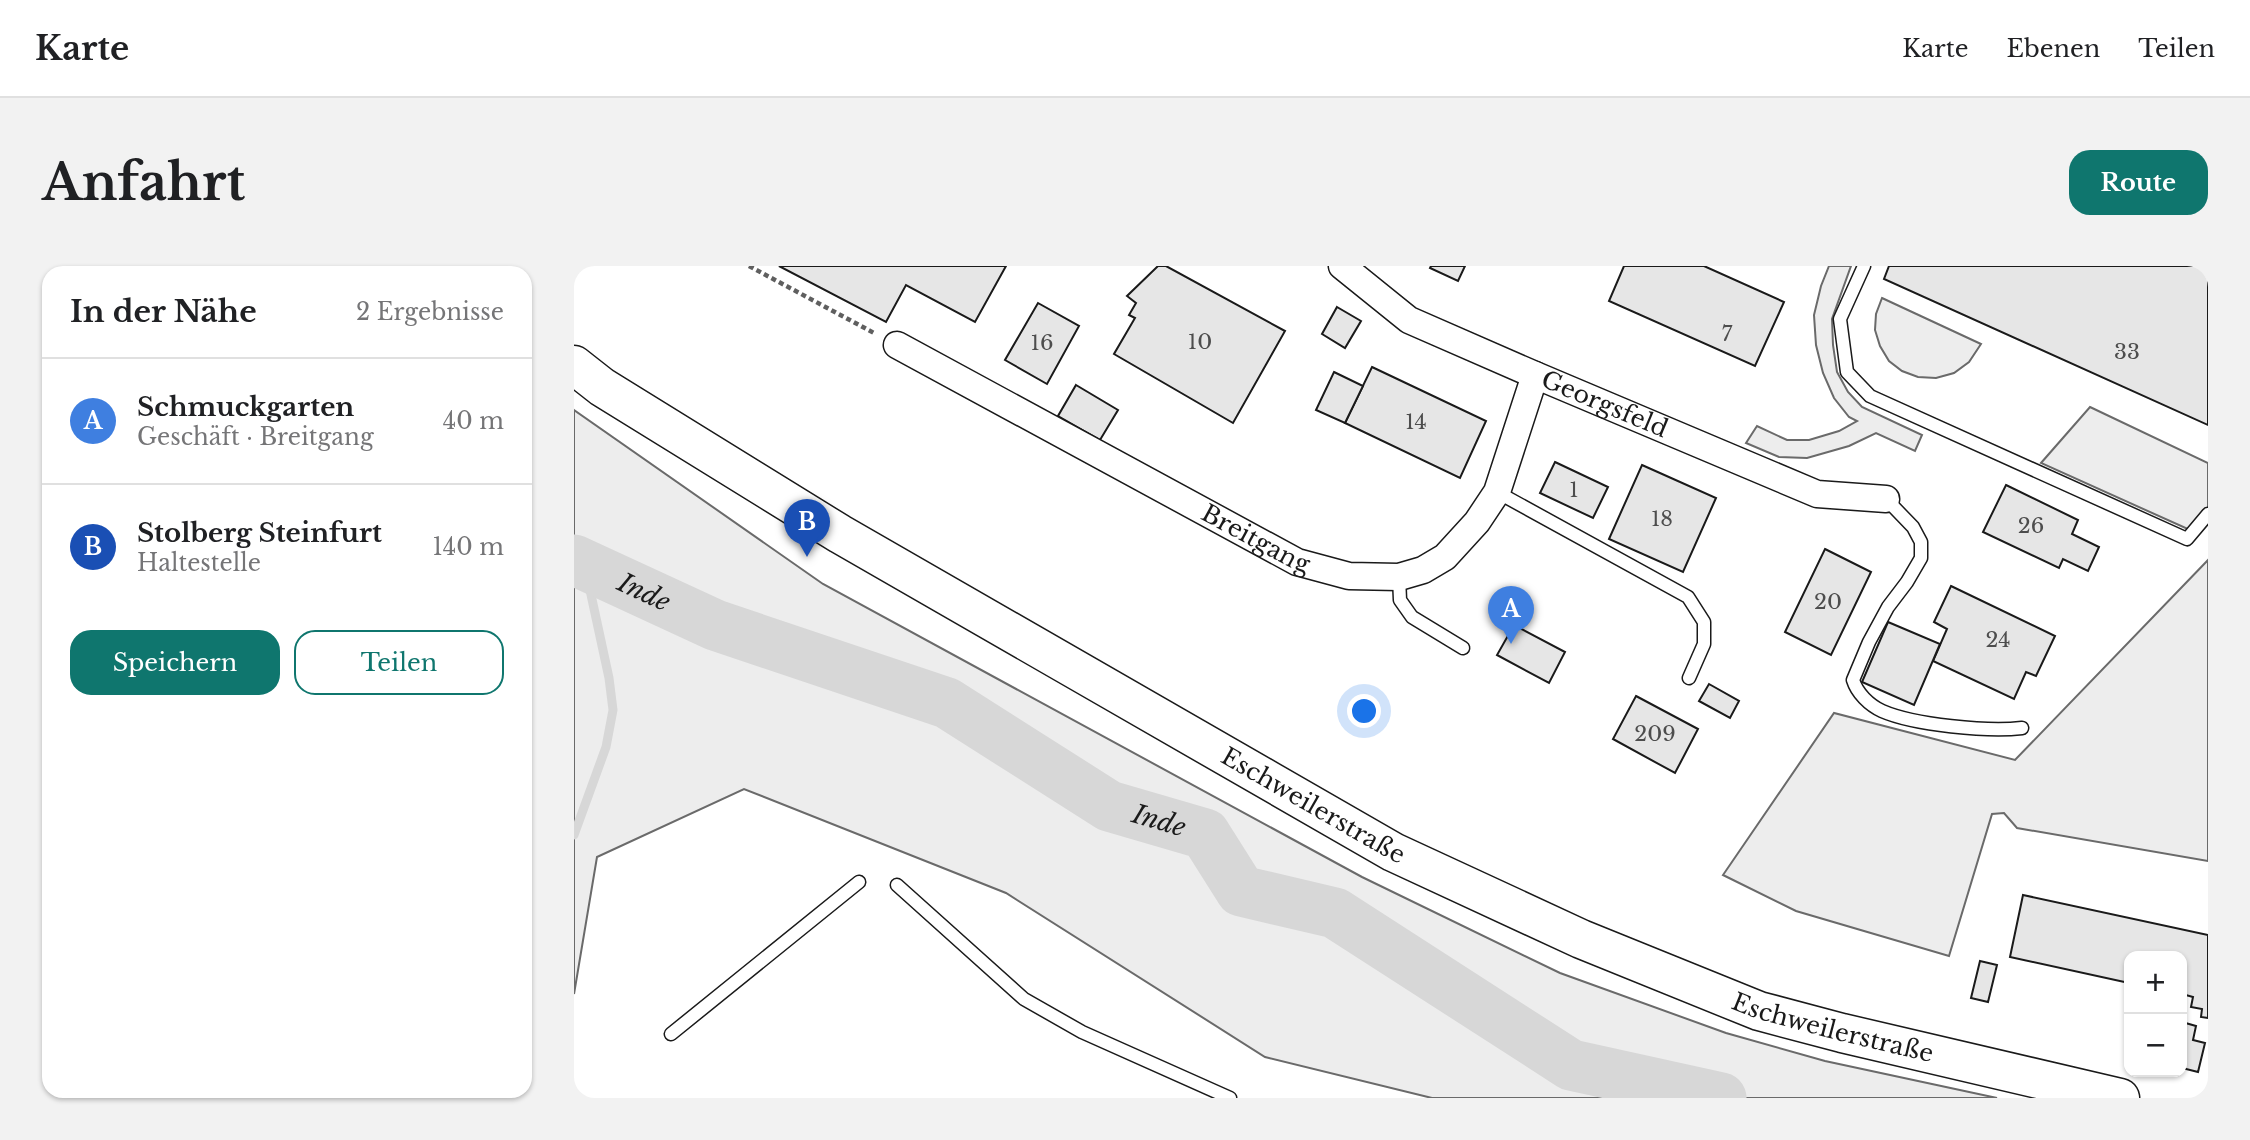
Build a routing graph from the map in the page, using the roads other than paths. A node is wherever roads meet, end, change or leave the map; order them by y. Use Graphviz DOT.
graph roads {
  1 [pos="1342,266"];
  2 [pos="1864,266"];
  3 [pos="897,345"];
  4 [pos="574,365"];
  5 [pos="1535,375"];
  6 [pos="1497,492"];
  7 [pos="1886,499"];
  8 [pos="2208,514"];
  9 [pos="1399,578"];
  10 [pos="1463,648"];
  11 [pos="1689,678"];
  12 [pos="2022,728"];
  13 [pos="859,882"];
  14 [pos="897,885"];
  15 [pos="671,1034"];
  16 [pos="1230,1098"];
  17 [pos="2120,1098"];
  1 -- 5 [label="street, Georgsfeld"];
  2 -- 8 [label="lane"];
  3 -- 9 [label="street, Breitgang"];
  4 -- 17 [label="main road, Eschweilerstraße"];
  5 -- 6 [label="street, Breitgang"];
  5 -- 7 [label="street, Georgsfeld"];
  6 -- 9 [label="street, Breitgang"];
  6 -- 11 [label="lane"];
  7 -- 12 [label="lane"];
  9 -- 10 [label="lane"];
  13 -- 15 [label="lane"];
  14 -- 16 [label="lane"];
}
